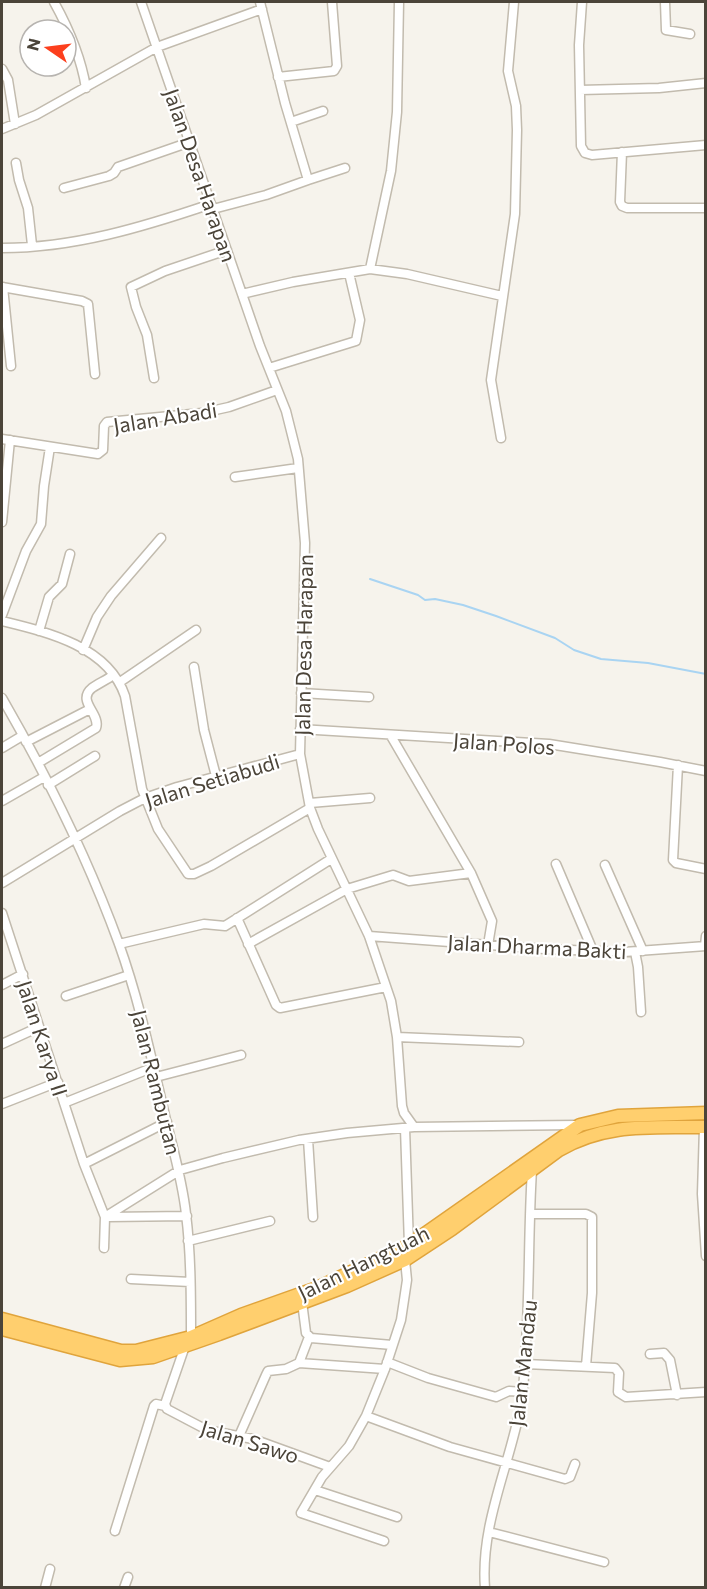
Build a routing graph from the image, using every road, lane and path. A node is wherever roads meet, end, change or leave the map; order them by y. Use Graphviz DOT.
graph roads {
  1 [pos="54,2"];
  2 [pos="141,2"];
  3 [pos="332,2"];
  4 [pos="399,2"];
  5 [pos="514,2"];
  6 [pos="582,2"];
  7 [pos="665,2"];
  8 [pos="261,5"];
  9 [pos="690,34"];
  10 [pos="157,47"];
  11 [pos="2,69"];
  12 [pos="278,77"];
  13 [pos="705,83"];
  14 [pos="86,88"];
  15 [pos="580,90"];
  16 [pos="323,111"];
  17 [pos="291,122"];
  18 [pos="15,124"];
  19 [pos="2,129"];
  20 [pos="190,142"];
  21 [pos="705,145"];
  22 [pos="622,152"];
  23 [pos="16,163"];
  24 [pos="345,168"];
  25 [pos="308,180"];
  26 [pos="64,188"];
  27 [pos="212,206"];
  28 [pos="705,208"];
  29 [pos="32,245"];
  30 [pos="2,248"];
  31 [pos="227,250"];
  32 [pos="370,269"];
  33 [pos="349,273"];
  34 [pos="2,287"];
  35 [pos="242,294"];
  36 [pos="502,296"];
  37 [pos="11,366"];
  38 [pos="269,368"];
  39 [pos="95,374"];
  40 [pos="154,378"];
  41 [pos="277,390"];
  42 [pos="501,438"];
  43 [pos="6,440"];
  44 [pos="50,447"];
  45 [pos="298,468"];
  46 [pos="235,477"];
  47 [pos="2,522"];
  48 [pos="161,538"];
  49 [pos="70,554"];
  50 [pos="2,615"];
  51 [pos="2,621"];
  52 [pos="39,630"];
  53 [pos="196,630"];
  54 [pos="83,650"];
  55 [pos="194,667"];
  56 [pos="117,678"];
  57 [pos="301,693"];
  58 [pos="369,697"];
  59 [pos="2,698"];
  60 [pos="90,708"];
  61 [pos="300,729"];
  62 [pos="391,736"];
  63 [pos="24,739"];
  64 [pos="2,748"];
  65 [pos="300,754"];
  66 [pos="95,756"];
  67 [pos="38,763"];
  68 [pos="678,765"];
  69 [pos="705,771"];
  70 [pos="216,776"];
  71 [pos="46,781"];
  72 [pos="145,798"];
  73 [pos="370,798"];
  74 [pos="2,801"];
  75 [pos="310,805"];
  76 [pos="76,838"];
  77 [pos="332,859"];
  78 [pos="556,864"];
  79 [pos="605,865"];
  80 [pos="705,869"];
  81 [pos="471,873"];
  82 [pos="2,883"];
  83 [pos="347,888"];
  84 [pos="2,913"];
  85 [pos="237,918"];
  86 [pos="369,936"];
  87 [pos="705,936"];
  88 [pos="119,944"];
  89 [pos="248,944"];
  90 [pos="488,945"];
  91 [pos="705,946"];
  92 [pos="593,951"];
  93 [pos="639,952"];
  94 [pos="23,974"];
  95 [pos="129,975"];
  96 [pos="2,985"];
  97 [pos="386,987"];
  98 [pos="66,996"];
  99 [pos="641,1011"];
  100 [pos="39,1027"];
  101 [pos="397,1037"];
  102 [pos="519,1042"];
  103 [pos="2,1044"];
  104 [pos="241,1055"];
  105 [pos="154,1066"];
  106 [pos="156,1077"];
  107 [pos="58,1082"];
  108 [pos="64,1103"];
  109 [pos="2,1104"];
  110 [pos="705,1113"];
  111 [pos="166,1122"];
  112 [pos="580,1125"];
  113 [pos="410,1127"];
  114 [pos="704,1127"];
  115 [pos="308,1138"];
  116 [pos="84,1164"];
  117 [pos="180,1170"];
  118 [pos="532,1170"];
  119 [pos="530,1214"];
  120 [pos="187,1216"];
  121 [pos="105,1217"];
  122 [pos="313,1217"];
  123 [pos="270,1221"];
  124 [pos="705,1227"];
  125 [pos="188,1240"];
  126 [pos="409,1245"];
  127 [pos="104,1248"];
  128 [pos="705,1256"];
  129 [pos="405,1260"];
  130 [pos="131,1279"];
  131 [pos="190,1282"];
  132 [pos="302,1302"];
  133 [pos="2,1319"];
  134 [pos="242,1320"];
  135 [pos="2,1329"];
  136 [pos="309,1337"];
  137 [pos="188,1341"];
  138 [pos="392,1345"];
  139 [pos="650,1354"];
  140 [pos="299,1363"];
  141 [pos="525,1364"];
  142 [pos="386,1366"];
  143 [pos="586,1366"];
  144 [pos="523,1392"];
  145 [pos="705,1392"];
  146 [pos="677,1395"];
  147 [pos="165,1406"];
  148 [pos="366,1416"];
  149 [pos="239,1436"];
  150 [pos="506,1464"];
  151 [pos="574,1464"];
  152 [pos="330,1467"];
  153 [pos="315,1490"];
  154 [pos="398,1517"];
  155 [pos="115,1531"];
  156 [pos="489,1532"];
  157 [pos="384,1542"];
  158 [pos="604,1562"];
  159 [pos="50,1569"];
  160 [pos="128,1577"];
  161 [pos="45,1587"];
  162 [pos="124,1587"];
  163 [pos="485,1587"];
  1 -- 14 [label="street"];
  2 -- 10 [label="street, Jalan Desa Harapan"];
  3 -- 12 [label="street"];
  4 -- 32 [label="street"];
  5 -- 36 [label="street"];
  6 -- 15 [label="street"];
  7 -- 9 [label="street"];
  8 -- 10 [label="street"];
  8 -- 12 [label="street"];
  10 -- 14 [label="street"];
  10 -- 20 [label="street, Jalan Desa Harapan"];
  11 -- 18 [label="street"];
  12 -- 17 [label="street"];
  13 -- 15 [label="street"];
  14 -- 18 [label="street"];
  15 -- 22 [label="street"];
  16 -- 17 [label="street"];
  17 -- 25 [label="street"];
  18 -- 19 [label="street"];
  20 -- 26 [label="street"];
  20 -- 27 [label="street, Jalan Desa Harapan"];
  21 -- 22 [label="street"];
  22 -- 28 [label="street"];
  23 -- 29 [label="street"];
  24 -- 25 [label="street"];
  25 -- 27 [label="street"];
  27 -- 29 [label="street"];
  27 -- 31 [label="street, Jalan Desa Harapan"];
  29 -- 30 [label="street"];
  31 -- 35 [label="street, Jalan Desa Harapan"];
  31 -- 40 [label="street"];
  32 -- 33 [label="street"];
  32 -- 36 [label="street"];
  33 -- 35 [label="street"];
  33 -- 38 [label="street"];
  34 -- 37 [label="street"];
  34 -- 39 [label="street"];
  35 -- 38 [label="street, Jalan Desa Harapan"];
  36 -- 42 [label="street"];
  38 -- 41 [label="street, Jalan Desa Harapan"];
  41 -- 44 [label="street, Jalan Abadi"];
  41 -- 45 [label="street, Jalan Desa Harapan"];
  43 -- 44 [label="street, Jalan Abadi"];
  43 -- 47 [label="street"];
  44 -- 50 [label="street"];
  45 -- 46 [label="street"];
  45 -- 57 [label="street, Jalan Desa Harapan"];
  48 -- 54 [label="street"];
  49 -- 52 [label="street"];
  51 -- 52 [label="street"];
  52 -- 54 [label="street"];
  53 -- 56 [label="street"];
  54 -- 56 [label="street"];
  55 -- 70 [label="street"];
  56 -- 60 [label="street"];
  56 -- 72 [label="street"];
  57 -- 58 [label="street"];
  57 -- 61 [label="street, Jalan Desa Harapan"];
  59 -- 63 [label="street, Jalan Rambutan"];
  60 -- 63 [label="street"];
  60 -- 67 [label="street"];
  61 -- 62 [label="street, Jalan Polos"];
  61 -- 65 [label="street, Jalan Desa Harapan"];
  62 -- 68 [label="street, Jalan Polos"];
  62 -- 81 [label="street"];
  63 -- 64 [label="street"];
  63 -- 67 [label="street, Jalan Rambutan"];
  65 -- 70 [label="street, Jalan Setiabudi"];
  65 -- 75 [label="street, Jalan Desa Harapan"];
  66 -- 71 [label="street"];
  67 -- 71 [label="street, Jalan Rambutan"];
  68 -- 69 [label="street, Jalan Polos"];
  68 -- 80 [label="street"];
  70 -- 72 [label="street, Jalan Setiabudi"];
  71 -- 74 [label="street"];
  71 -- 76 [label="street, Jalan Rambutan"];
  72 -- 75 [label="street"];
  72 -- 76 [label="street, Jalan Setiabudi"];
  73 -- 75 [label="street"];
  75 -- 77 [label="street, Jalan Desa Harapan"];
  76 -- 82 [label="street, Jalan Setiabudi"];
  76 -- 88 [label="street, Jalan Rambutan"];
  77 -- 83 [label="street, Jalan Desa Harapan"];
  77 -- 85 [label="street"];
  78 -- 92 [label="street"];
  79 -- 93 [label="street"];
  81 -- 83 [label="street"];
  81 -- 90 [label="street"];
  83 -- 86 [label="street, Jalan Desa Harapan"];
  83 -- 89 [label="street"];
  84 -- 94 [label="street, Jalan Karya II"];
  85 -- 88 [label="street"];
  85 -- 89 [label="street"];
  86 -- 90 [label="street, Jalan Dharma Bakti"];
  86 -- 97 [label="street, Jalan Desa Harapan"];
  87 -- 91 [label="street"];
  88 -- 95 [label="street, Jalan Rambutan"];
  89 -- 97 [label="street"];
  90 -- 92 [label="street, Jalan Dharma Bakti"];
  91 -- 93 [label="street, Jalan Dharma Bakti"];
  92 -- 93 [label="street, Jalan Dharma Bakti"];
  93 -- 99 [label="street"];
  94 -- 96 [label="street"];
  94 -- 100 [label="street, Jalan Karya II"];
  95 -- 98 [label="street"];
  95 -- 105 [label="street, Jalan Rambutan"];
  97 -- 101 [label="street, Jalan Desa Harapan"];
  100 -- 103 [label="street"];
  100 -- 107 [label="street, Jalan Karya II"];
  101 -- 102 [label="street"];
  101 -- 113 [label="street, Jalan Desa Harapan"];
  104 -- 106 [label="street"];
  105 -- 106 [label="street, Jalan Rambutan"];
  105 -- 108 [label="street"];
  106 -- 111 [label="street, Jalan Rambutan"];
  107 -- 108 [label="street, Jalan Karya II"];
  107 -- 109 [label="street"];
  108 -- 116 [label="street, Jalan Karya II"];
  110 -- 112 [label="highway, Jalan Hangtuah"];
  111 -- 116 [label="street"];
  111 -- 117 [label="street, Jalan Rambutan"];
  112 -- 113 [label="street"];
  112 -- 126 [label="highway, Jalan Hangtuah"];
  113 -- 115 [label="street"];
  113 -- 126 [label="street"];
  114 -- 118 [label="highway, Jalan Hangtuah"];
  114 -- 124 [label="street"];
  115 -- 117 [label="street"];
  115 -- 122 [label="street"];
  116 -- 121 [label="street, Jalan Karya II"];
  117 -- 120 [label="street, Jalan Rambutan"];
  117 -- 121 [label="street"];
  118 -- 119 [label="street, Jalan Mandau"];
  118 -- 129 [label="highway, Jalan Hangtuah"];
  119 -- 141 [label="street, Jalan Mandau"];
  119 -- 143 [label="street"];
  120 -- 121 [label="street"];
  120 -- 125 [label="street, Jalan Rambutan"];
  121 -- 127 [label="street"];
  123 -- 125 [label="street"];
  124 -- 128 [label="street"];
  125 -- 131 [label="street, Jalan Rambutan"];
  126 -- 134 [label="highway, Jalan Hangtuah"];
  129 -- 132 [label="highway, Jalan Hangtuah"];
  129 -- 138 [label="street"];
  130 -- 131 [label="street"];
  131 -- 137 [label="street, Jalan Rambutan"];
  132 -- 134 [label="highway, Jalan Hangtuah"];
  132 -- 136 [label="street"];
  133 -- 137 [label="highway, Jalan Hangtuah"];
  134 -- 137 [label="highway, Jalan Hangtuah"];
  135 -- 137 [label="highway, Jalan Hangtuah"];
  136 -- 138 [label="street"];
  136 -- 140 [label="street"];
  137 -- 147 [label="street"];
  138 -- 142 [label="street"];
  139 -- 146 [label="street"];
  140 -- 142 [label="street"];
  140 -- 149 [label="street"];
  141 -- 143 [label="street"];
  141 -- 144 [label="street, Jalan Mandau"];
  142 -- 144 [label="street"];
  142 -- 148 [label="street"];
  143 -- 146 [label="street"];
  144 -- 150 [label="street, Jalan Mandau"];
  145 -- 146 [label="street"];
  147 -- 149 [label="street, Jalan Sawo"];
  147 -- 155 [label="street"];
  148 -- 150 [label="street"];
  148 -- 152 [label="street"];
  149 -- 152 [label="street, Jalan Sawo"];
  150 -- 151 [label="street"];
  150 -- 156 [label="street, Jalan Mandau"];
  152 -- 153 [label="street"];
  153 -- 154 [label="street"];
  153 -- 157 [label="street"];
  156 -- 158 [label="street"];
  156 -- 163 [label="street, Jalan Mandau"];
  159 -- 161 [label="street"];
  160 -- 162 [label="street"];
}
